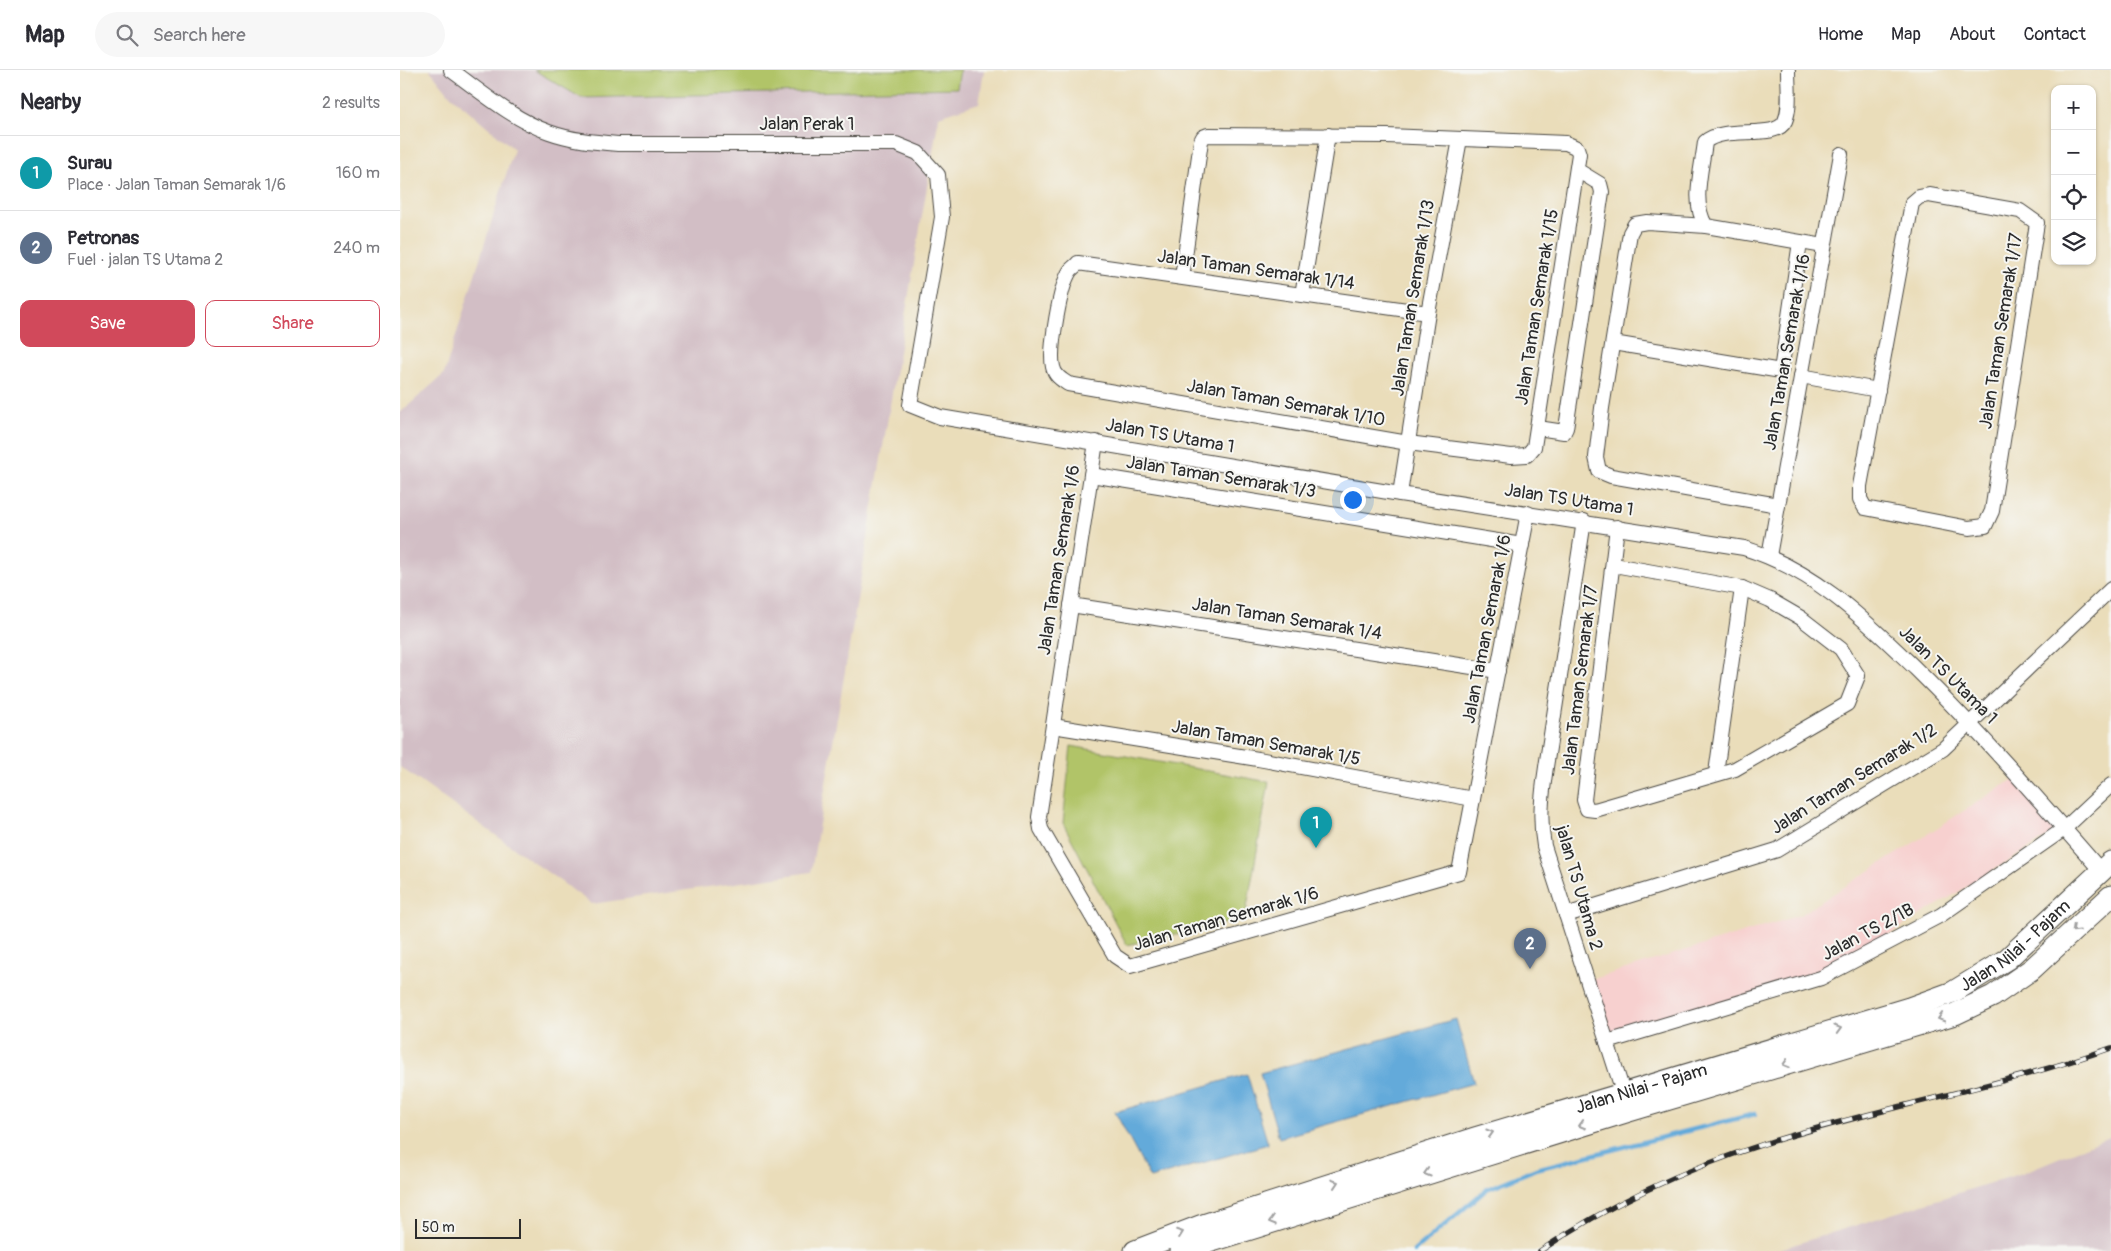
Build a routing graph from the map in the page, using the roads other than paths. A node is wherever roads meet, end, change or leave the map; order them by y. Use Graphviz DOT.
graph roads {
  1 [pos="451,70"];
  2 [pos="1788,70"];
  3 [pos="1328,135"];
  4 [pos="1460,139"];
  5 [pos="1841,154"];
  6 [pos="1577,170"];
  7 [pos="1706,226"];
  8 [pos="1800,242"];
  9 [pos="1824,246"];
  10 [pos="1182,278"];
  11 [pos="1302,295"];
  12 [pos="1428,313"];
  13 [pos="1613,343"];
  14 [pos="1801,376"];
  15 [pos="1058,377"];
  16 [pos="1878,390"];
  17 [pos="910,405"];
  18 [pos="1538,428"];
  19 [pos="1096,442"];
  20 [pos="1408,443"];
  21 [pos="1511,456"];
  22 [pos="1091,475"];
  23 [pos="1400,494"];
  24 [pos="1778,505"];
  25 [pos="1528,513"];
  26 [pos="1584,521"];
  27 [pos="1617,526"];
  28 [pos="1522,545"];
  29 [pos="1769,556"];
  30 [pos="1614,565"];
  31 [pos="1742,588"];
  32 [pos="2111,589"];
  33 [pos="1071,605"];
  34 [pos="1498,671"];
  35 [pos="1971,723"];
  36 [pos="1053,726"];
  37 [pos="1716,773"];
  38 [pos="2111,785"];
  39 [pos="1473,798"];
  40 [pos="2064,829"];
  41 [pos="2106,867"];
  42 [pos="2111,896"];
  43 [pos="1566,915"];
  44 [pos="1607,1042"];
  45 [pos="1626,1102"];
  46 [pos="1135,1251"];
  47 [pos="1180,1251"];
  1 -- 17 [label="street, Jalan Perak 1"];
  2 -- 7 [label="street"];
  3 -- 4 [label="street"];
  3 -- 10 [label="street"];
  3 -- 11 [label="street"];
  4 -- 6 [label="street, Jalan Taman Semarak 1/15"];
  4 -- 12 [label="street, Jalan Taman Semarak 1/13"];
  5 -- 9 [label="street, Jalan Taman Semarak 1/16"];
  6 -- 18 [label="street, Jalan Taman Semarak 1/15"];
  6 -- 18 [label="street"];
  7 -- 8 [label="street"];
  7 -- 13 [label="street"];
  8 -- 9 [label="street"];
  8 -- 13 [label="street"];
  9 -- 14 [label="street, Jalan Taman Semarak 1/16"];
  10 -- 11 [label="street, Jalan Taman Semarak 1/14"];
  10 -- 15 [label="street, Jalan Taman Semarak 1/14"];
  11 -- 12 [label="street, Jalan Taman Semarak 1/14"];
  12 -- 20 [label="street, Jalan Taman Semarak 1/13"];
  13 -- 24 [label="street"];
  14 -- 16 [label="street"];
  14 -- 24 [label="street, Jalan Taman Semarak 1/16"];
  15 -- 20 [label="street, Jalan Taman Semarak 1/10"];
  16 -- 16 [label="street, Jalan Taman Semarak 1/17"];
  17 -- 19 [label="street, Jalan TS Utama 1"];
  18 -- 21 [label="street, Jalan Taman Semarak 1/15"];
  19 -- 22 [label="street, Jalan Taman Semarak 1/6"];
  19 -- 23 [label="street, Jalan TS Utama 1"];
  20 -- 21 [label="street, Jalan Taman Semarak 1/10"];
  20 -- 23 [label="street, Jalan Taman Semarak 1/13"];
  22 -- 28 [label="street, Jalan Taman Semarak 1/3"];
  22 -- 33 [label="street, Jalan Taman Semarak 1/6"];
  23 -- 25 [label="street, Jalan TS Utama 1"];
  24 -- 29 [label="street, Jalan Taman Semarak 1/16"];
  25 -- 26 [label="street, Jalan TS Utama 1"];
  25 -- 28 [label="street, Jalan Taman Semarak 1/6"];
  26 -- 27 [label="street, Jalan TS Utama 1"];
  26 -- 43 [label="street, jalan TS Utama 2"];
  27 -- 29 [label="street, Jalan TS Utama 1"];
  27 -- 30 [label="street, Jalan Taman Semarak 1/7"];
  28 -- 34 [label="street, Jalan Taman Semarak 1/6"];
  29 -- 35 [label="street, Jalan TS Utama 1"];
  30 -- 31 [label="street"];
  30 -- 37 [label="street, Jalan Taman Semarak 1/7"];
  31 -- 37 [label="street"];
  31 -- 37 [label="street"];
  32 -- 35 [label="street, Jalan Taman Semarak 1/2"];
  33 -- 34 [label="street, Jalan Taman Semarak 1/4"];
  33 -- 36 [label="street, Jalan Taman Semarak 1/6"];
  34 -- 39 [label="street, Jalan Taman Semarak 1/6"];
  35 -- 40 [label="street, Jalan TS Utama 1"];
  35 -- 43 [label="street, Jalan Taman Semarak 1/2"];
  36 -- 39 [label="street, Jalan Taman Semarak 1/5"];
  36 -- 39 [label="street, Jalan Taman Semarak 1/6"];
  38 -- 40 [label="street, Jalan TS 2/1B"];
  40 -- 41 [label="street, Jalan TS Utama 1"];
  40 -- 44 [label="street, Jalan TS 2/1B"];
  45 -- 41 [label="main road, Jalan Nilai - Pajam, one-way"];
  42 -- 45 [label="main road, Jalan Nilai - Pajam, one-way"];
  43 -- 44 [label="street, jalan TS Utama 2"];
  44 -- 45 [label="street, jalan TS Utama 2"];
  46 -- 45 [label="main road, Jalan Nilai - Pajam, one-way"];
  45 -- 47 [label="main road, Jalan Nilai - Pajam, one-way"];
}
